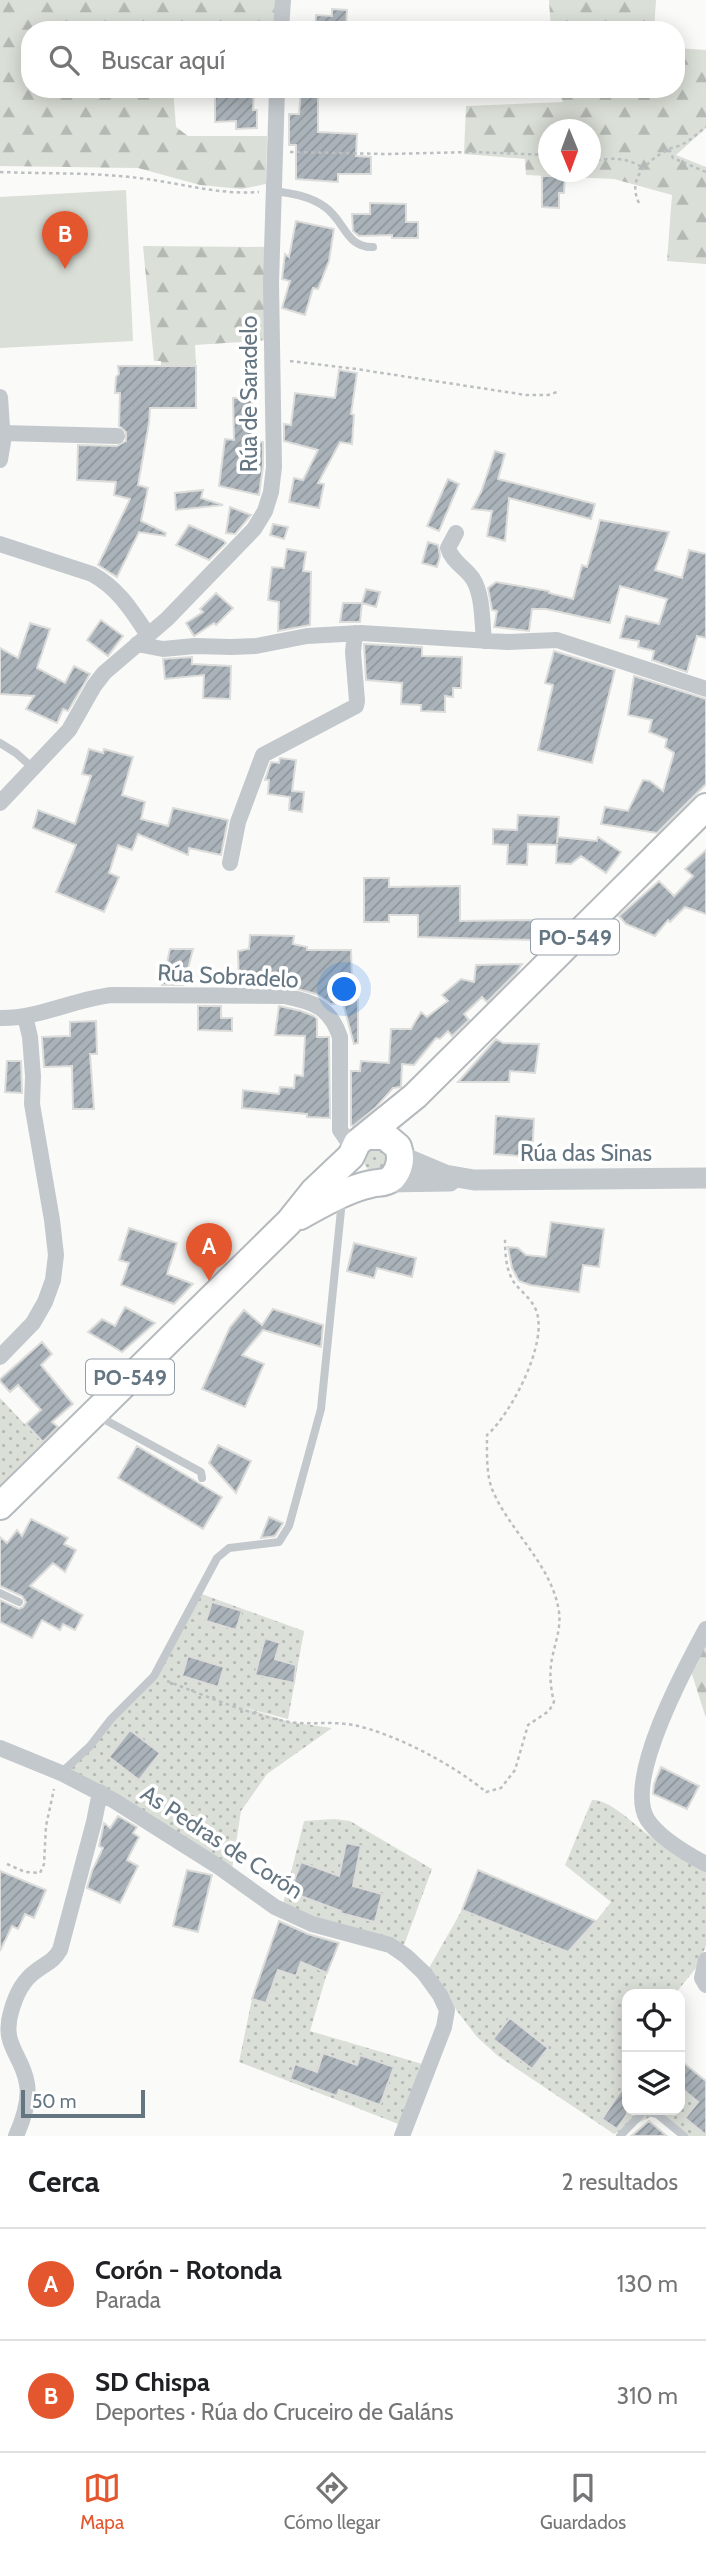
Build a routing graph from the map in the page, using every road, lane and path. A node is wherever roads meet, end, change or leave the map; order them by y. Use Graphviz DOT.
graph roads {
  1 [pos="283,0"];
  2 [pos="282,21"];
  3 [pos="276,98"];
  4 [pos="706,127"];
  5 [pos="669,149"];
  6 [pos="538,155"];
  7 [pos="274,156"];
  8 [pos="601,159"];
  9 [pos="644,168"];
  10 [pos="0,172"];
  11 [pos="706,172"];
  12 [pos="273,191"];
  13 [pos="639,203"];
  14 [pos="373,247"];
  15 [pos="272,360"];
  16 [pos="560,391"];
  17 [pos="0,397"];
  18 [pos="3,433"];
  19 [pos="117,436"];
  20 [pos="0,460"];
  21 [pos="456,533"];
  22 [pos="0,544"];
  23 [pos="355,633"];
  24 [pos="142,639"];
  25 [pos="484,641"];
  26 [pos="706,689"];
  27 [pos="0,743"];
  28 [pos="34,769"];
  29 [pos="0,803"];
  30 [pos="706,807"];
  31 [pos="230,863"];
  32 [pos="26,1016"];
  33 [pos="0,1018"];
  34 [pos="415,1096"];
  35 [pos="358,1147"];
  36 [pos="399,1151"];
  37 [pos="706,1178"];
  38 [pos="466,1179"];
  39 [pos="379,1183"];
  40 [pos="340,1196"];
  41 [pos="289,1222"];
  42 [pos="505,1238"];
  43 [pos="0,1357"];
  44 [pos="93,1414"];
  45 [pos="202,1478"];
  46 [pos="0,1506"];
  47 [pos="0,1593"];
  48 [pos="19,1602"];
  49 [pos="706,1629"];
  50 [pos="154,1675"];
  51 [pos="0,1748"];
  52 [pos="61,1773"];
  53 [pos="100,1792"];
  54 [pos="7,1864"];
  55 [pos="706,1864"];
  56 [pos="706,1960"];
  57 [pos="706,1985"];
  58 [pos="16,2136"];
  59 [pos="402,2136"];
  60 [pos="620,2136"];
  61 [pos="684,2136"];
  1 -- 2 [label="street"];
  3 -- 7 [label="street, Rúa de Saradelo"];
  4 -- 5 [label="path"];
  5 -- 9 [label="path"];
  5 -- 11 [label="path"];
  6 -- 7 [label="path"];
  7 -- 12 [label="street, Rúa de Saradelo"];
  8 -- 9 [label="path"];
  9 -- 13 [label="path"];
  10 -- 12 [label="path"];
  12 -- 14 [label="lane"];
  12 -- 15 [label="street, Rúa de Saradelo"];
  15 -- 16 [label="path"];
  15 -- 24 [label="street, Rúa de Saradelo"];
  17 -- 18 [label="street"];
  18 -- 19 [label="street"];
  18 -- 20 [label="street"];
  21 -- 25 [label="street"];
  22 -- 24 [label="street"];
  23 -- 24 [label="street"];
  23 -- 25 [label="street"];
  23 -- 31 [label="street"];
  24 -- 28 [label="street, Rúa de Saradelo"];
  25 -- 26 [label="street"];
  27 -- 28 [label="lane"];
  28 -- 29 [label="street, Rúa de Saradelo"];
  30 -- 34 [label="main road, PO-549"];
  32 -- 33 [label="street, Rúa Sobradelo"];
  32 -- 35 [label="street, Rúa Sobradelo"];
  32 -- 43 [label="street"];
  34 -- 35 [label="main road, PO-549"];
  34 -- 36 [label="main road, PO-549"];
  35 -- 36 [label="main road"];
  35 -- 39 [label="main road"];
  35 -- 41 [label="main road, PO-549"];
  36 -- 38 [label="street, Rúa das Sinas"];
  36 -- 39 [label="main road, PO-549"];
  37 -- 38 [label="street, Rúa das Sinas"];
  38 -- 39 [label="street, Rúa das Sinas"];
  39 -- 40 [label="main road, PO-549"];
  40 -- 41 [label="main road, PO-549"];
  40 -- 50 [label="lane"];
  41 -- 44 [label="main road, PO-549"];
  42 -- 50 [label="path"];
  44 -- 45 [label="lane"];
  44 -- 46 [label="main road, PO-549"];
  47 -- 48 [label="lane"];
  49 -- 55 [label="street"];
  50 -- 52 [label="lane"];
  51 -- 52 [label="street, As Pedras de Corón"];
  52 -- 53 [label="street, As Pedras de Corón"];
  52 -- 54 [label="path"];
  53 -- 58 [label="street"];
  53 -- 59 [label="street, As Pedras de Corón"];
  56 -- 57 [label="street"];
  60 -- 61 [label="lane"];
}
